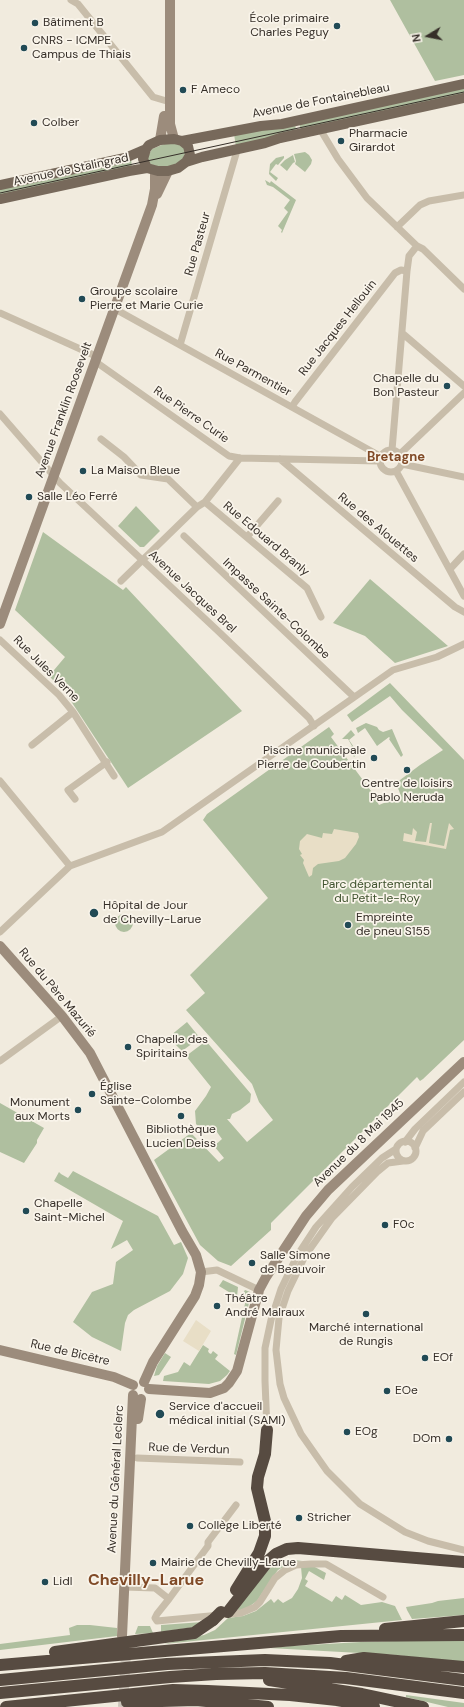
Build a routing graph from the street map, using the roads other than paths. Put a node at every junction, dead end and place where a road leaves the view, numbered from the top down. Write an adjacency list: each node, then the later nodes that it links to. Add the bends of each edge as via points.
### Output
1 (71, 0): 5 (street, via 78,4 153,97)
2 (170, 0): 5 (main road)
3 (464, 84): 8 (main road, Avenue de Fontainebleau, via 282,124)
4 (464, 98): 6 (main road)
5 (167, 102): 7 (main road); 8 (main road, via 170,124)
6 (320, 129): 10 (main road); 18 (street, via 367,198)
7 (160, 140): 8 (main road); 9 (main road)
8 (178, 140): 11 (main road, via 188,146 190,152)
9 (146, 149): 12 (main road, via 144,165); 14 (main road, via 125,158)
10 (236, 149): 11 (main road); 25 (street, Rue Pasteur)
11 (186, 162): 13 (main road)
12 (151, 170): 13 (main road); 16 (main road, Avenue de Stalingrad, via 129,171); 17 (main road, Avenue Franklin Roosevelt, via 155,189)
13 (168, 171): 17 (main road, Avenue Franklin Roosevelt)
14 (0, 185)
15 (464, 195): 18 (street, via 420,205)
16 (0, 199)
17 (152, 205): 22 (main road, Avenue Franklin Roosevelt)
18 (397, 227): 19 (street)
19 (416, 246): 20 (street, via 409,256); 21 (street, via 423,249)
20 (407, 271): 24 (street); 29 (street, Rue Jacques Hellouin, via 395,273)
21 (464, 289)
22 (115, 309): 25 (street, Rue Parmentier); 26 (main road, Avenue Franklin Roosevelt)
23 (0, 313): 26 (street, Rue Pierre Curie)
24 (402, 334): 27 (street); 32 (street)
25 (180, 345): 29 (street, Rue Parmentier)
26 (97, 360): 34 (street, Rue Pierre Curie, via 229,456); 39 (main road, Avenue Franklin Roosevelt)
27 (464, 386)
28 (464, 393): 33 (street)
29 (292, 407): 36 (street, Rue Parmentier)
30 (0, 414): 39 (street, Avenue Jacques Brel)
31 (101, 439): 43 (street, via 124,457 141,475 168,479)
32 (392, 450): 33 (street); 36 (street, via 385,451)
33 (400, 454): 37 (street)
34 (240, 458): 35 (street, Rue Pierre Curie); 42 (street)
35 (279, 458): 36 (street, Rue Pierre Curie); 51 (street, Rue des Alouettes)
36 (380, 458): 38 (street, via 385,471)
37 (402, 464): 38 (street); 40 (street)
38 (396, 471): 48 (street)
39 (53, 476): 47 (street, Avenue Jacques Brel); 53 (main road, Avenue Franklin Roosevelt)
40 (464, 477)
41 (278, 500): 45 (street)
42 (205, 502): 43 (street); 45 (street, Rue Edouard Branly)
43 (197, 507): 47 (street)
44 (184, 536): 56 (street, Impasse Sainte-Colombe)
45 (247, 537): 52 (street, Rue Edouard Branly, via 307,588)
46 (464, 554): 48 (street)
47 (143, 560): 49 (street); 58 (street, Avenue Jacques Brel)
48 (450, 569): 50 (street)
49 (121, 581)
50 (464, 596)
51 (464, 612)
52 (321, 617)
53 (0, 624)
54 (0, 640): 57 (street, Rue Jules Verne, via 59,695)
55 (464, 644): 56 (street, via 436,657 393,670)
56 (354, 697): 58 (street)
57 (73, 712): 59 (street); 60 (street, Rue Jules Verne)
58 (314, 726): 64 (street, via 162,832)
59 (32, 745)
60 (107, 762): 61 (street, Rue Jules Verne); 63 (street, via 68,790)
61 (114, 776)
62 (0, 781): 64 (street)
63 (75, 799)
64 (70, 866): 65 (street)
65 (0, 932)
66 (0, 946): 67 (main road, Rue du Père Mazurié)
67 (62, 1016): 68 (street); 77 (main road, Rue du Père Mazurié, via 100,1070 196,1255)
68 (0, 1061)
69 (464, 1062): 76 (main road, Avenue du 8 Mai 1945, via 328,1190 306,1216)
70 (464, 1082): 72 (street)
71 (464, 1092): 73 (street, via 425,1128)
72 (405, 1142): 73 (street, via 411,1143); 74 (street, via 399,1144)
73 (415, 1148): 75 (street, via 413,1158)
74 (396, 1149): 75 (street, via 398,1158); 82 (street, via 356,1182 316,1227 280,1289 265,1348)
75 (403, 1161): 86 (street, via 384,1166 340,1210 305,1256 295,1274 283,1304 277,1332 276,1350 280,1384 294,1421 312,1451 331,1476 360,1504 413,1536)
76 (283, 1252): 78 (main road, Avenue du 8 Mai 1945); 79 (main road, Avenue du 8 Mai 1945)
77 (201, 1272): 78 (street, via 217,1270); 81 (main road, via 195,1296 153,1362)
78 (259, 1290): 79 (street, via 261,1293); 81 (main road, Avenue du 8 Mai 1945, via 237,1371 229,1384 210,1393)
79 (257, 1310): 81 (main road, Avenue du 8 Mai 1945, via 241,1373 232,1387 211,1397)
80 (0, 1350): 81 (main road, Rue de Bicêtre, via 114,1377)
81 (141, 1391): 83 (main road); 88 (main road, Avenue du Général Leclerc)
82 (267, 1430): 91 (highway, via 265,1454 257,1488 266,1526 264,1541 256,1559)
83 (136, 1458): 84 (street, Rue de Verdun); 88 (main road)
84 (240, 1462)
85 (236, 1506): 90 (street)
86 (464, 1550)
87 (464, 1562): 91 (highway, via 287,1549 268,1561)
88 (127, 1587): 90 (street, via 155,1588); 93 (main road)
89 (383, 1597): 90 (street, via 326,1564 303,1564 291,1567 275,1578 260,1602 232,1615 157,1621 156,1614)
90 (169, 1599)
91 (221, 1616): 96 (highway, via 206,1631 194,1634 52,1653)
92 (464, 1621): 95 (highway, via 354,1632)
93 (125, 1635)
94 (464, 1635): 95 (highway)
95 (341, 1636): 96 (highway)
96 (0, 1663)
97 (330, 1663): 98 (highway, via 364,1658); 100 (highway, via 209,1661); 101 (highway)
98 (464, 1667)
99 (216, 1674): 102 (highway); 103 (highway, via 308,1675); 110 (highway, via 347,1691)
100 (0, 1680)
101 (464, 1680)
102 (0, 1693)
103 (464, 1693)
104 (266, 1695): 105 (highway, via 173,1690); 108 (highway); 109 (highway, via 316,1698)
105 (6, 1707)
106 (74, 1707): 107 (highway, via 139,1701 190,1700)
107 (268, 1707)
108 (335, 1707)
109 (374, 1707)
110 (423, 1707)

